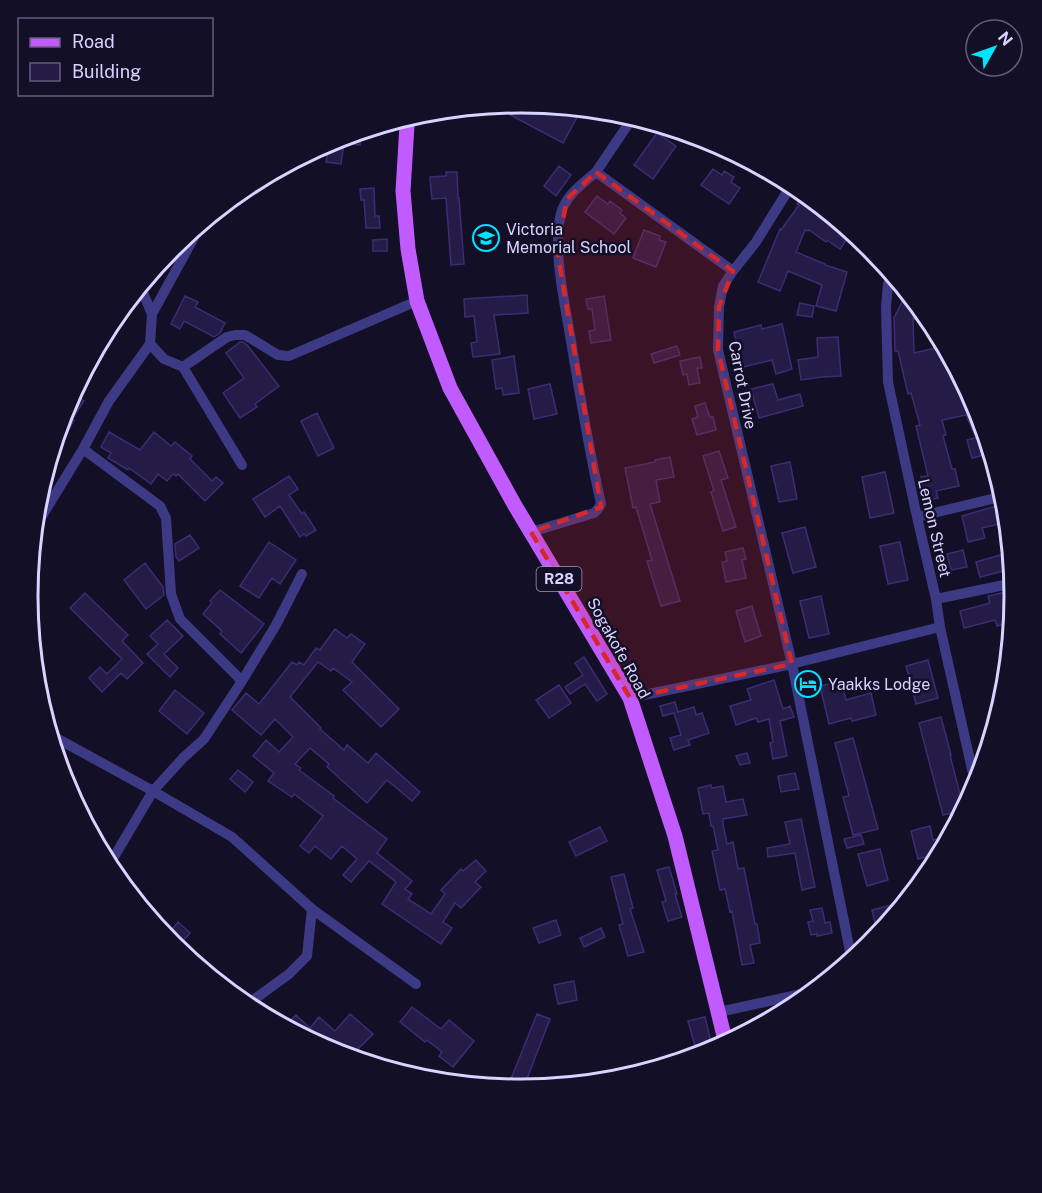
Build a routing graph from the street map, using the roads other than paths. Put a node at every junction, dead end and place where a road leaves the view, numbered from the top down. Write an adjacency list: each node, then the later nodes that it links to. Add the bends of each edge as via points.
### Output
1 (628, 125): 3 (street)
2 (407, 127): 9 (main road, Sogakofe Road / R28, via 403,191)
3 (597, 172): 6 (street); 18 (street, via 567,199 561,214 557,250 601,504 594,513)
4 (787, 192): 6 (street, Carrot Drive)
5 (190, 244): 10 (street)
6 (733, 271): 23 (street, Carrot Drive, via 723,286 718,307 718,350)
7 (889, 282): 17 (street, Lemon Street, via 888,382)
8 (144, 294): 10 (street)
9 (417, 301): 12 (street, via 289,356 278,355 245,335 235,334); 18 (main road, Sogakofe Road / R28, via 450,388)
10 (152, 314): 11 (street)
11 (150, 344): 12 (street, via 164,359); 13 (street, via 109,401)
12 (183, 367): 14 (street)
13 (82, 449): 16 (street); 24 (street, via 160,506 166,518 171,594 180,619)
14 (242, 465)
15 (994, 498): 17 (street)
16 (46, 508)
17 (917, 517): 21 (street, Lemon Street)
18 (531, 532): 25 (main road, Sogakofe Road / R28)
19 (302, 574): 24 (street)
20 (1004, 585): 21 (street)
21 (936, 599): 22 (street, Lemon Street)
22 (940, 627): 23 (street); 27 (street, Lemon Street)
23 (792, 664): 25 (street); 31 (street, Carrot Drive)
24 (242, 681): 28 (street, via 204,739)
25 (630, 698): 35 (main road, Sogakofe Road / R28, via 675,836)
26 (59, 740): 28 (street)
27 (972, 770)
28 (153, 791): 29 (street); 30 (street, via 232,837)
29 (114, 857)
30 (312, 909): 32 (street); 34 (street, via 307,956)
31 (850, 951)
32 (416, 984)
33 (795, 995): 35 (street)
34 (253, 1000)
35 (719, 1012): 36 (main road, Sogakofe Road / R28)
36 (724, 1035)

